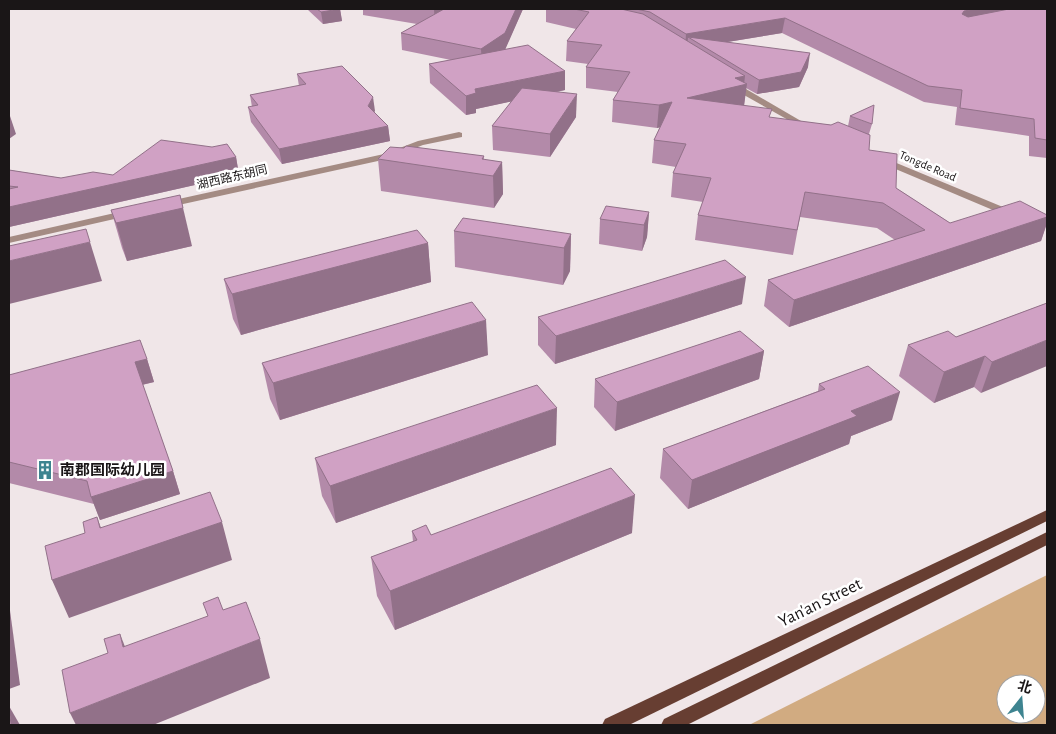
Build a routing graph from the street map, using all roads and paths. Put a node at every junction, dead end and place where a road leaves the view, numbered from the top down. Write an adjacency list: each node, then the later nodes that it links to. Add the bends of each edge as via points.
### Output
1 (725, 80): 2 (street)
2 (815, 131)
3 (459, 135): 6 (street, 湖西路东胡同, via 421,143 387,156)
4 (872, 155): 5 (street, Tongde Road)
5 (1016, 216)
6 (9, 240)
7 (1047, 516): 9 (main road, Yan'an Street)
8 (1047, 538): 10 (main road)
9 (611, 725)
10 (670, 725)

